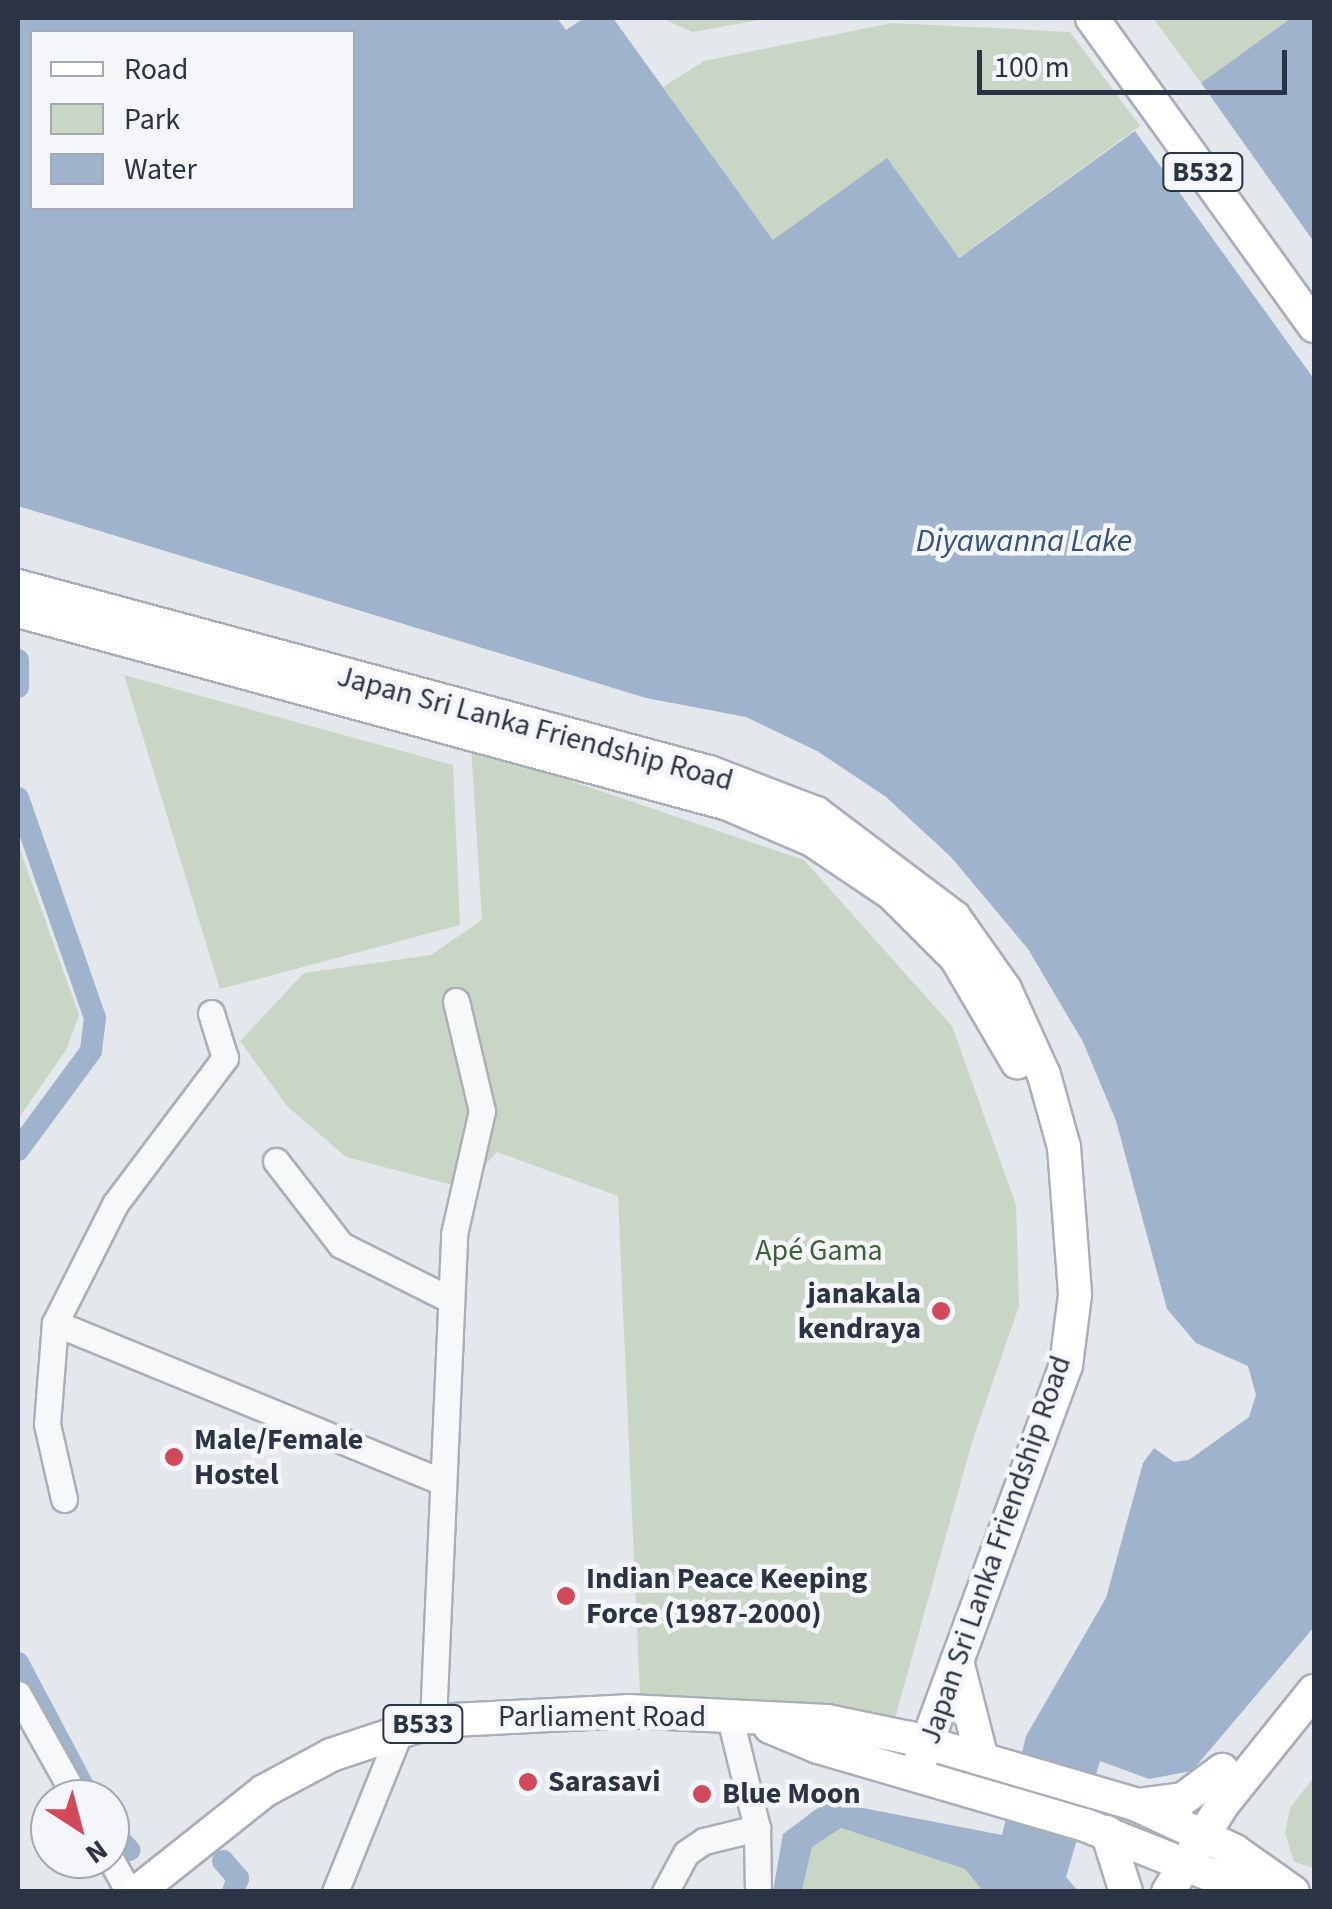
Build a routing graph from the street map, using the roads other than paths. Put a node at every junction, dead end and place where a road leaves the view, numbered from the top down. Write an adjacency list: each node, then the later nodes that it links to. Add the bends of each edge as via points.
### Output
1 (1092, 18): 4 (main road, B532)
2 (1118, 18): 3 (main road, B532)
3 (1314, 290)
4 (1314, 326)
5 (18, 586): 14 (main road, Japan Sri Lanka Friendship Road, via 710,772 816,814 954,917 1005,989 1044,1075 1064,1147 1075,1295 1066,1365)
6 (18, 611): 21 (main road, Japan Sri Lanka Friendship Road, via 728,804 850,862 956,958 1026,1078 1059,1225 1060,1305)
7 (456, 1000): 10 (street, via 482,1111 454,1234)
8 (211, 1013): 11 (street, via 225,1058 115,1204)
9 (276, 1161): 10 (street, via 341,1245)
10 (451, 1300): 12 (street)
11 (55, 1323): 12 (street); 13 (street, via 47,1424)
12 (444, 1482): 18 (street)
13 (64, 1499)
14 (957, 1661): 21 (main road, Japan Sri Lanka Friendship Road); 22 (main road)
15 (1314, 1691): 19 (main road)
16 (18, 1694): 24 (street)
17 (743, 1720): 18 (main road, Parliament Road / B533, via 628,1711); 21 (main road, Parliament Road / B533, via 827,1720); 26 (street)
18 (433, 1721): 20 (main road, Parliament Road / B533)
19 (1280, 1726): 23 (main road); 28 (main road)
20 (400, 1732): 31 (main road, Parliament Road / B533, via 331,1755 264,1791); 32 (street)
21 (913, 1756): 22 (main road, Parliament Road / B533)
22 (983, 1769): 25 (main road, Parliament Road / B533); 27 (main road, Parliament Road / B533)
23 (1222, 1770): 25 (main road, via 1182,1799); 28 (main road)
24 (66, 1779)
25 (1137, 1806): 28 (main road, Parliament Road / B533)
26 (757, 1828): 33 (street, via 686,1852); 34 (street)
27 (1096, 1828): 29 (main road, Parliament Road / B533); 35 (main road)
28 (1191, 1828): 29 (main road); 37 (main road, Parliament Road)
29 (1171, 1869): 30 (main road, Parliament Road); 36 (main road)
30 (1263, 1891)
31 (137, 1892)
32 (334, 1892)
33 (665, 1892)
34 (758, 1892)
35 (1126, 1892)
36 (1146, 1892)
37 (1293, 1892)

